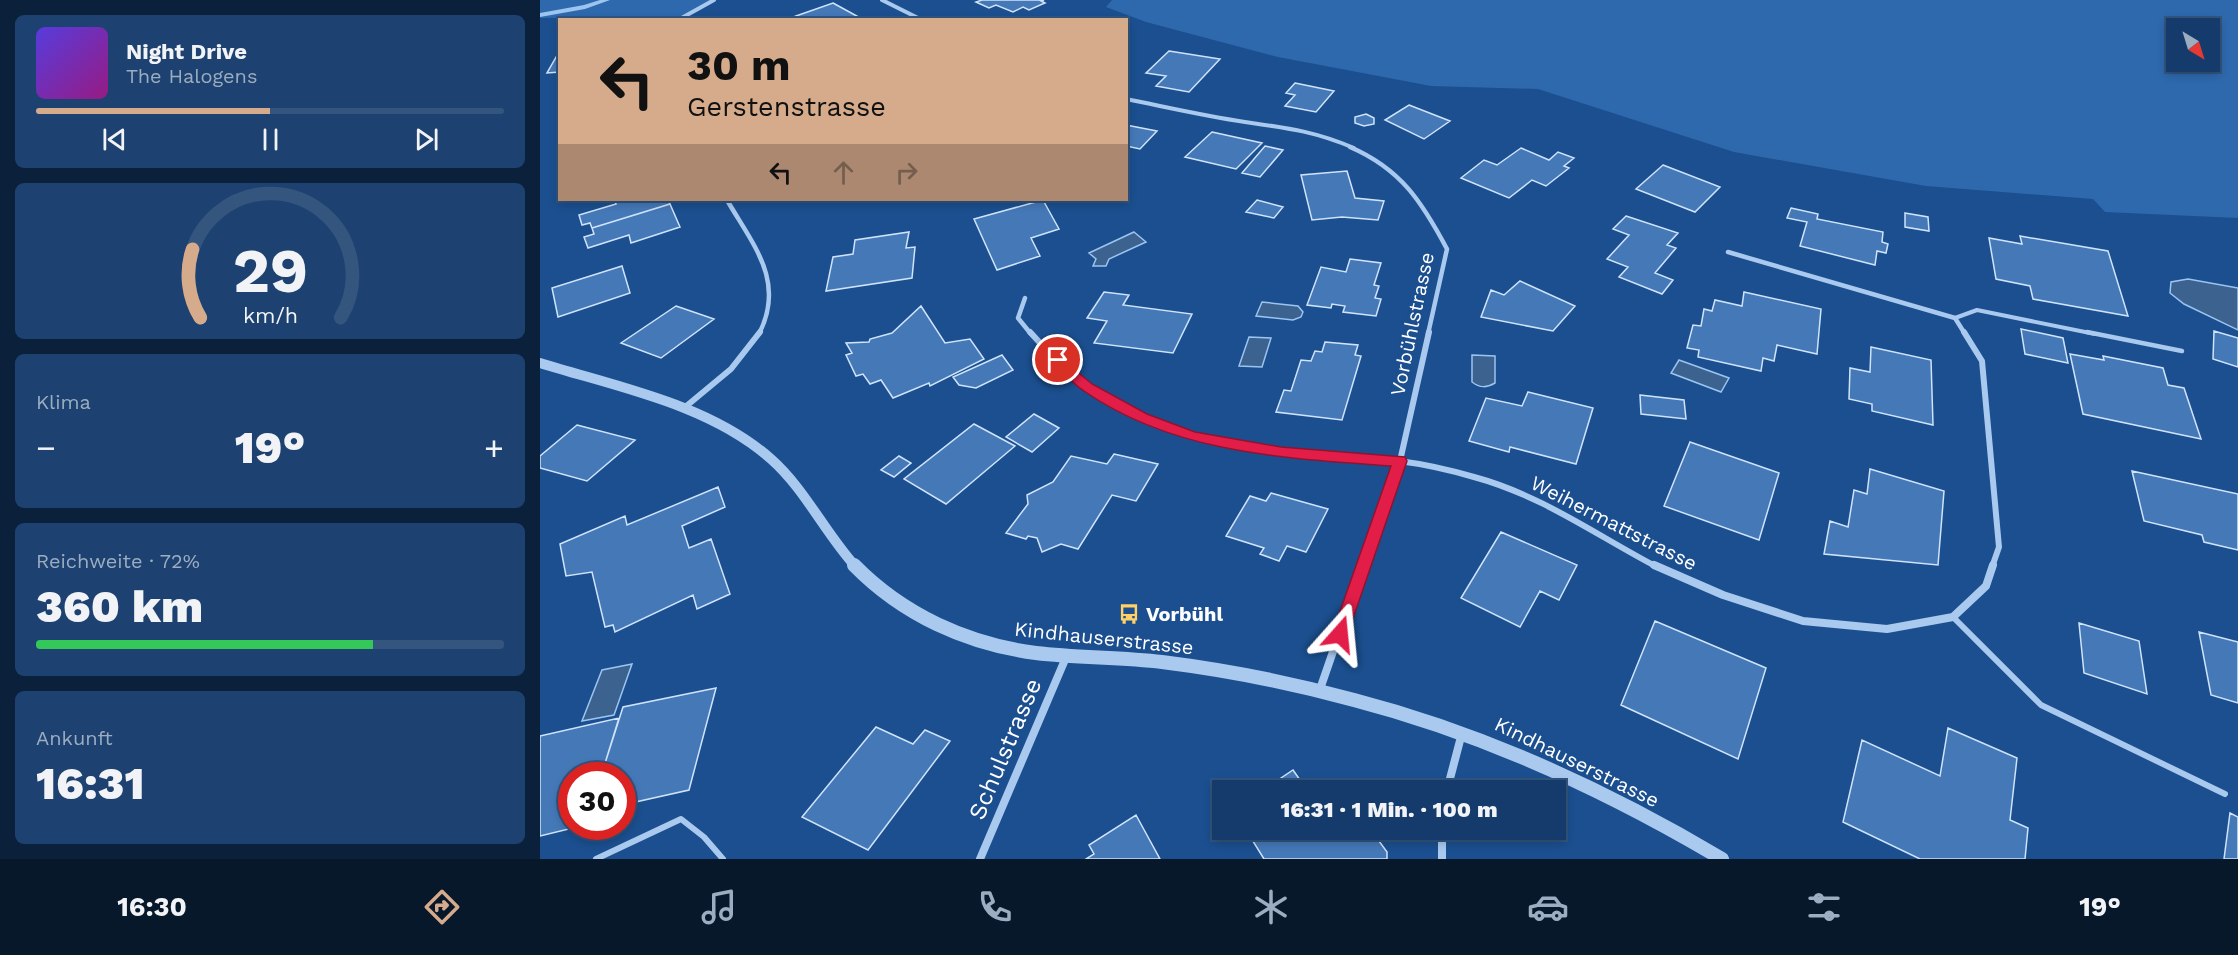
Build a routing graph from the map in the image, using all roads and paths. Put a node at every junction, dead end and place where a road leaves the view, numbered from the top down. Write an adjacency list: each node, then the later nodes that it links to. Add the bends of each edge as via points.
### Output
1 (714, 0): 3 (street)
2 (882, 0): 4 (street)
3 (682, 18)
4 (918, 18)
5 (1128, 99): 13 (street, Vorbühlstrasse, via 1323,135 1366,154 1397,176 1423,204 1447,249)
6 (728, 201): 12 (street, via 770,279 771,311 756,342)
7 (1728, 252): 9 (street)
8 (1025, 298): 13 (street, Weihermattstrasse, via 1018,318 1043,347 1088,387 1142,417 1193,437 1281,453)
9 (1954, 318): 10 (lane, via 1977,310); 14 (street, via 1982,361 1999,547 1986,586)
10 (2182, 351)
11 (540, 363): 12 (street, Kindhauserstrasse)
12 (681, 410): 15 (street, Kindhauserstrasse, via 738,435 771,459 844,556 905,611 1002,647)
13 (1400, 461): 14 (street, Weihermattstrasse, via 1475,477 1538,499 1655,566 1723,595 1803,621 1887,629); 16 (street, Vorbühlstrasse)
14 (1953, 617): 19 (lane, via 2041,705)
15 (1067, 655): 16 (street, Kindhauserstrasse, via 1150,660); 23 (street, Schulstrasse)
16 (1319, 692): 17 (street, Kindhauserstrasse)
17 (1463, 731): 18 (street); 25 (street, Kindhauserstrasse, via 1608,796)
18 (1450, 780)
19 (2225, 794)
20 (1442, 840): 24 (street)
21 (596, 859): 22 (lane, via 681,819)
22 (723, 859)
23 (980, 859)
24 (1442, 859)
25 (1722, 859)

